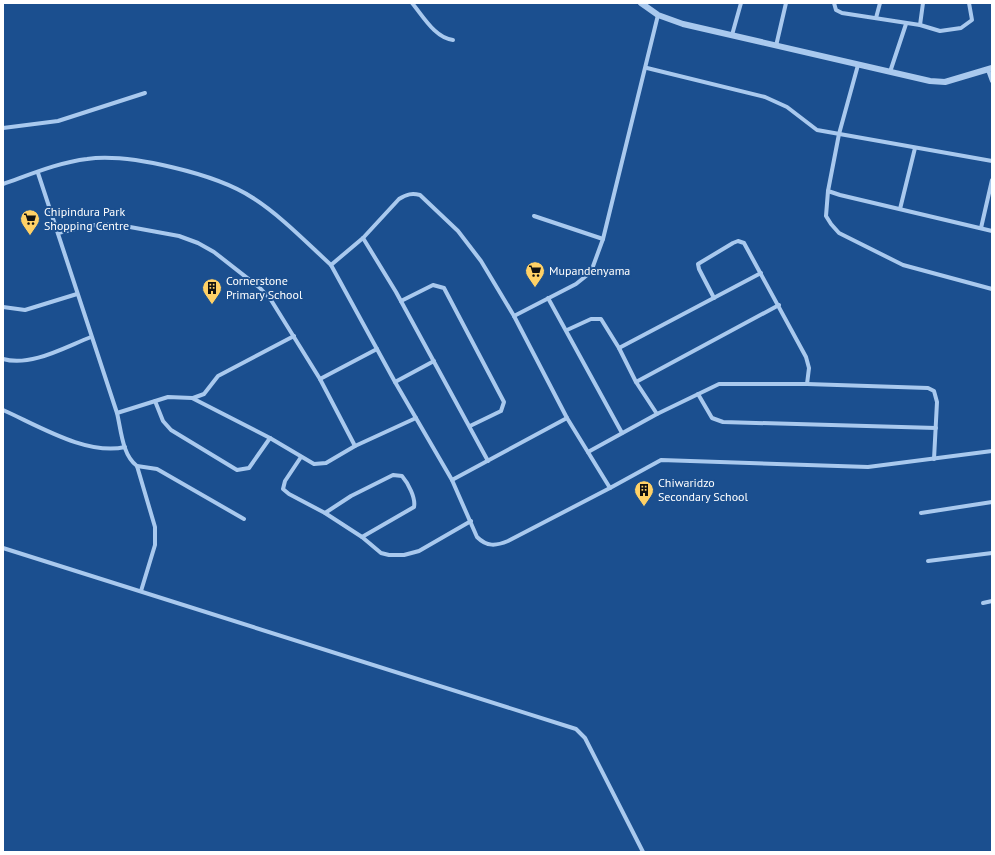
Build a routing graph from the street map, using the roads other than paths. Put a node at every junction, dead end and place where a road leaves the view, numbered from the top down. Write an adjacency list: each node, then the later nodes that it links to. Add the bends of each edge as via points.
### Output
1 (412, 3): 14 (street, via 438,33)
2 (641, 3): 9 (street)
3 (741, 3): 13 (street)
4 (786, 3): 15 (street)
5 (834, 3): 10 (street, via 836,10 842,13)
6 (880, 3): 10 (street)
7 (923, 3): 12 (street)
8 (969, 3): 12 (street, via 972,20 961,28 940,31)
9 (658, 15): 13 (street, via 683,24); 17 (street)
10 (876, 18): 11 (street)
11 (906, 24): 12 (street); 19 (street)
12 (920, 25)
13 (732, 35): 15 (street)
14 (453, 40)
15 (776, 46): 16 (street)
16 (858, 65): 19 (street); 23 (street)
17 (646, 68): 23 (street, via 765,97 787,107 818,130); 36 (street)
18 (990, 69): 19 (street, via 945,82); 20 (street)
19 (890, 72)
20 (992, 81)
21 (145, 93): 22 (street, via 58,121)
22 (3, 128)
23 (840, 134): 24 (street); 29 (street)
24 (915, 148): 25 (street); 30 (street)
25 (992, 161)
26 (38, 173): 28 (street); 34 (street); 37 (street, via 88,159 122,160 178,168 236,188 254,198)
27 (992, 180): 32 (street)
28 (3, 184)
29 (828, 190): 30 (street); 39 (street, via 826,216 839,233 903,265)
30 (900, 209): 32 (street)
31 (534, 216): 36 (street)
32 (981, 228): 33 (street)
33 (992, 231)
34 (58, 233): 40 (street); 48 (street, via 104,224 179,236 198,243 214,252 260,288 272,300)
35 (363, 238): 37 (street); 43 (street); 46 (street, via 399,199 413,193 420,195 469,244)
36 (603, 239): 41 (street, via 592,269 586,276)
37 (331, 265): 51 (street)
38 (761, 273): 42 (street); 42 (street, via 744,243 733,243 698,264); 44 (street)
39 (992, 289)
40 (77, 294): 45 (street, via 25,310); 49 (street)
41 (548, 298): 46 (street); 47 (street)
42 (714, 298): 50 (street)
43 (401, 302): 53 (street); 66 (street, via 433,285 444,288 504,402 501,410)
44 (779, 305): 56 (street); 57 (street, via 806,358 809,368)
45 (3, 307)
46 (514, 316): 65 (street)
47 (567, 330): 50 (street, via 598,318 605,323); 68 (street)
48 (294, 336): 54 (street); 59 (street, via 218,376 204,394)
49 (91, 337): 52 (street, via 34,359 17,362); 62 (street)
50 (619, 348): 56 (street)
51 (378, 349): 54 (street); 55 (street)
52 (3, 359)
53 (434, 362): 55 (street); 66 (street)
54 (320, 379): 70 (street)
55 (395, 382): 64 (street)
56 (636, 382): 63 (street)
57 (807, 384): 58 (street, via 719,384); 67 (street, via 928,388 934,391 937,397)
58 (698, 394): 63 (street); 67 (street, via 712,418 723,422)
59 (192, 398): 60 (street, via 174,396); 69 (street)
60 (155, 401): 62 (street); 69 (street, via 166,426 237,470 249,468)
61 (3, 410): 71 (street, via 49,432 94,448)
62 (117, 413): 71 (street)
63 (657, 414): 68 (street)
64 (416, 418): 70 (street); 78 (street)
65 (567, 418): 73 (street); 76 (street)
66 (470, 426): 76 (street)
67 (936, 428): 75 (street)
68 (622, 433): 73 (street)
69 (270, 438): 74 (street)
70 (355, 446): 74 (street, via 319,465)
71 (125, 447): 77 (street)
72 (992, 451): 75 (street)
73 (588, 452): 79 (street)
74 (301, 457): 81 (street, via 285,481 283,489)
75 (934, 459): 79 (street, via 848,467 661,460)
76 (488, 461): 78 (street)
77 (137, 466): 83 (street, via 157,470); 89 (street, via 154,527 155,545)
78 (452, 480): 84 (street)
79 (610, 488): 84 (street, via 500,544 488,545 482,542 477,537)
80 (992, 502): 82 (street)
81 (325, 512): 85 (street); 85 (street, via 393,475 402,476 415,502 414,506)
82 (921, 513)
83 (244, 519)
84 (471, 521): 85 (street, via 419,551 404,555 381,553)
85 (362, 537)
86 (3, 548): 89 (street)
87 (992, 553): 88 (street)
88 (928, 561)
89 (141, 591): 92 (street, via 576,729 585,738)
90 (992, 601): 91 (street)
91 (983, 603)
92 (643, 852)

